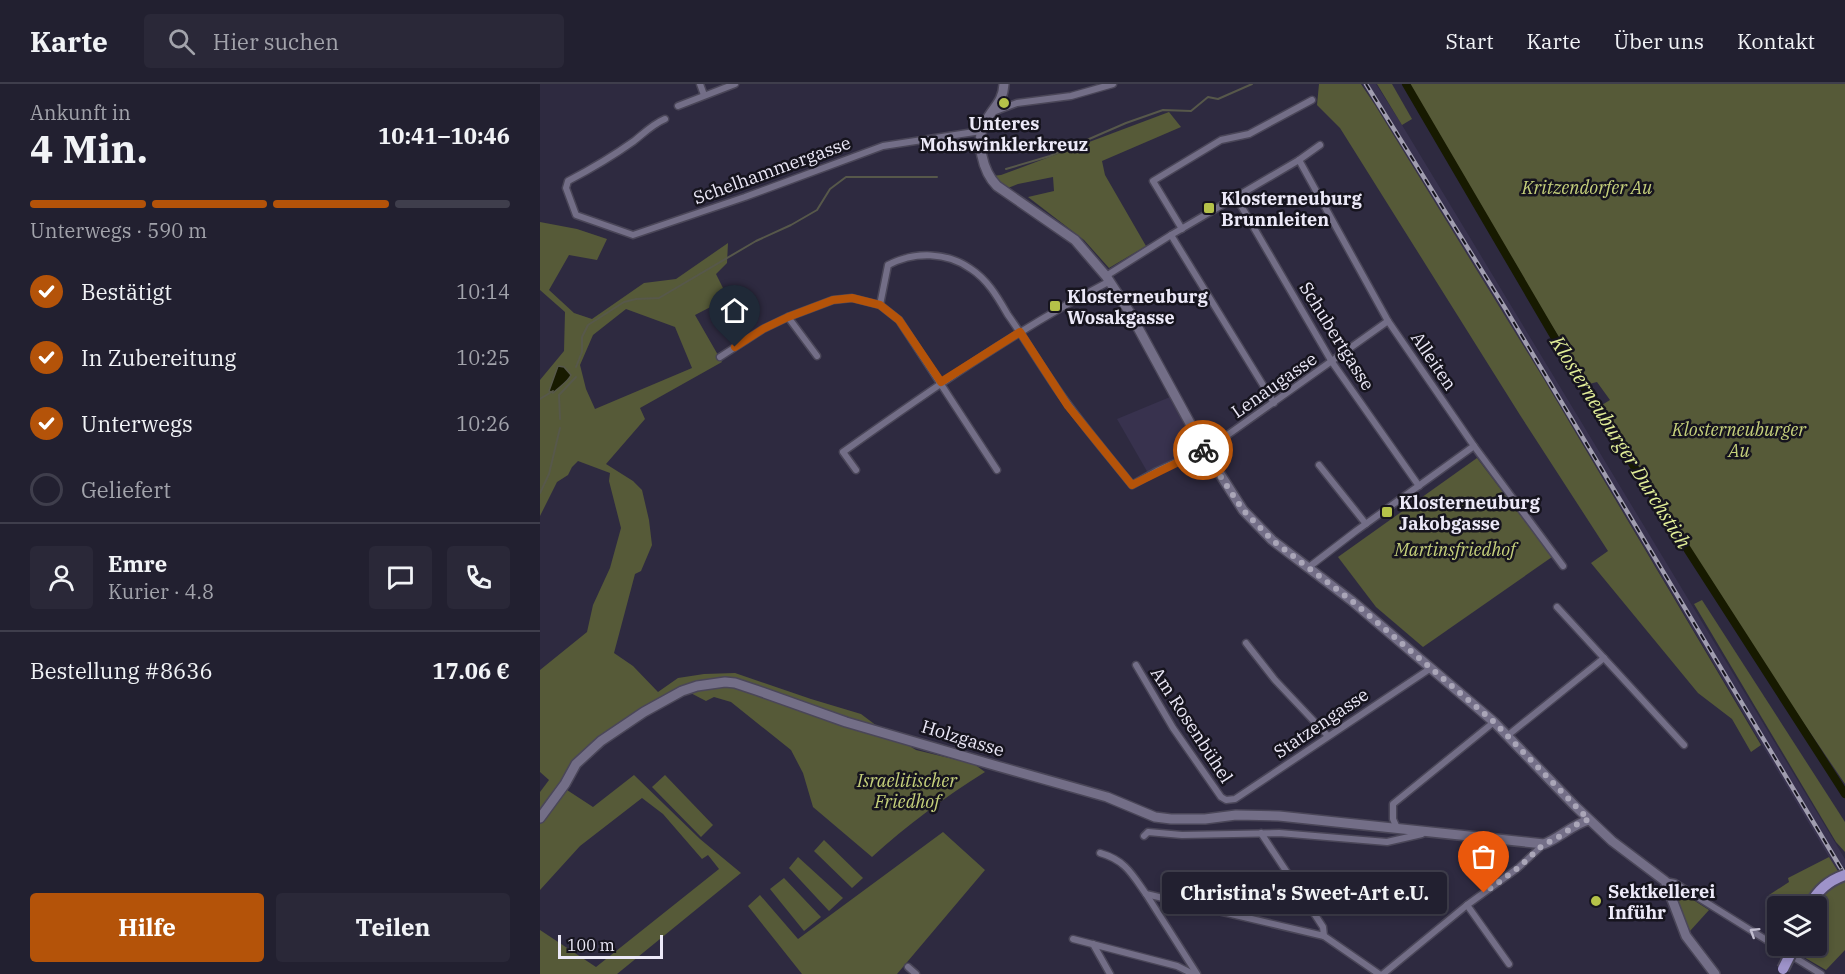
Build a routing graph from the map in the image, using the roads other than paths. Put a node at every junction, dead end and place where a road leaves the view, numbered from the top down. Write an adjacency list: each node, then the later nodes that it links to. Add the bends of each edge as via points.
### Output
1 (700, 84): 5 (street)
2 (735, 84): 5 (street)
3 (1004, 84): 8 (main road, via 1003,96)
4 (1113, 84): 8 (street, via 1071,96 1017,103)
5 (704, 95): 7 (street)
6 (1312, 100): 14 (street, via 1250,134 1221,140 1153,182)
7 (678, 106)
8 (993, 112): 10 (main road)
9 (664, 119): 10 (street, Schelhammergasse, via 568,181 566,188 576,215 633,235 883,146)
10 (981, 131): 16 (main road, via 989,178 1075,240)
11 (1320, 144): 12 (street)
12 (1299, 160): 13 (street); 19 (street, Alleiten)
13 (1236, 197): 14 (street); 23 (street, Schubertgasse)
14 (1182, 229): 15 (street)
15 (1171, 235): 16 (street); 25 (street)
16 (1108, 279): 20 (street); 27 (main road)
17 (880, 305): 18 (street, via 852,298 833,300); 20 (street, via 888,265 938,255 960,262 980,275); 24 (street, via 899,320)
18 (788, 317): 21 (street); 22 (street)
19 (1388, 321): 23 (street, Lenaugasse); 26 (street, Alleiten)
20 (1020, 332): 24 (street); 27 (street, Lenaugasse, via 1068,406 1132,485)
21 (818, 356)
22 (720, 357)
23 (1332, 362): 25 (street, Lenaugasse); 31 (street, Schubertgasse)
24 (941, 382): 29 (street, via 843,452); 30 (street)
25 (1274, 403): 27 (street, Lenaugasse)
26 (1474, 446): 31 (street); 33 (street, Alleiten)
27 (1204, 449): 34 (main road, via 1243,510 1272,540)
28 (1319, 465): 32 (street)
29 (856, 470)
30 (997, 470)
31 (1419, 486): 32 (street)
32 (1366, 524): 34 (street)
33 (1563, 566)
34 (1309, 567): 39 (main road)
35 (1557, 607): 37 (street)
36 (1246, 643): 41 (street)
37 (1604, 658): 42 (street); 43 (street)
38 (1136, 665): 44 (street, Am Rosenbühel, via 1173,728)
39 (1431, 668): 40 (main road); 41 (street, Statzengasse)
40 (1494, 722): 42 (main road); 47 (street, via 1393,804)
41 (1328, 736): 44 (street, Statzengasse, via 1235,799)
42 (1507, 736): 46 (main road)
43 (1684, 745)
44 (1226, 800)
45 (540, 818): 47 (main road, Holzgasse, via 576,764 601,741 682,691 725,682 846,722 1107,797 1155,817 1205,819 1236,814)
46 (1589, 820): 51 (main road); 54 (main road)
47 (1397, 828): 48 (main road, Holzgasse)
48 (1429, 832): 49 (street, Holzgasse, via 1387,842); 51 (main road, Holzgasse)
49 (1261, 833): 50 (street, Holzgasse, via 1148,832); 58 (street, via 1323,927)
50 (1144, 836)
51 (1544, 844): 57 (street)
52 (1100, 852): 55 (street, via 1127,866)
53 (1845, 875): 56 (main road, bridge, via 1834,879)
54 (1665, 881): 65 (main road, via 1686,936); 70 (street, one-way to 54, via 1675,883)
55 (1146, 894): 58 (street); 68 (street)
56 (1816, 896)
57 (1467, 905): 62 (street); 69 (street)
58 (1324, 936): 69 (street)
59 (1073, 939): 60 (street)
60 (1093, 944): 67 (street); 68 (street)
61 (1790, 956): 64 (main road, bridge)
62 (1509, 964)
63 (908, 967): 66 (street)
64 (1783, 969)
65 (1710, 972)
66 (916, 974)
67 (1110, 974)
68 (1195, 974)
69 (1381, 974)
70 (1821, 974)

